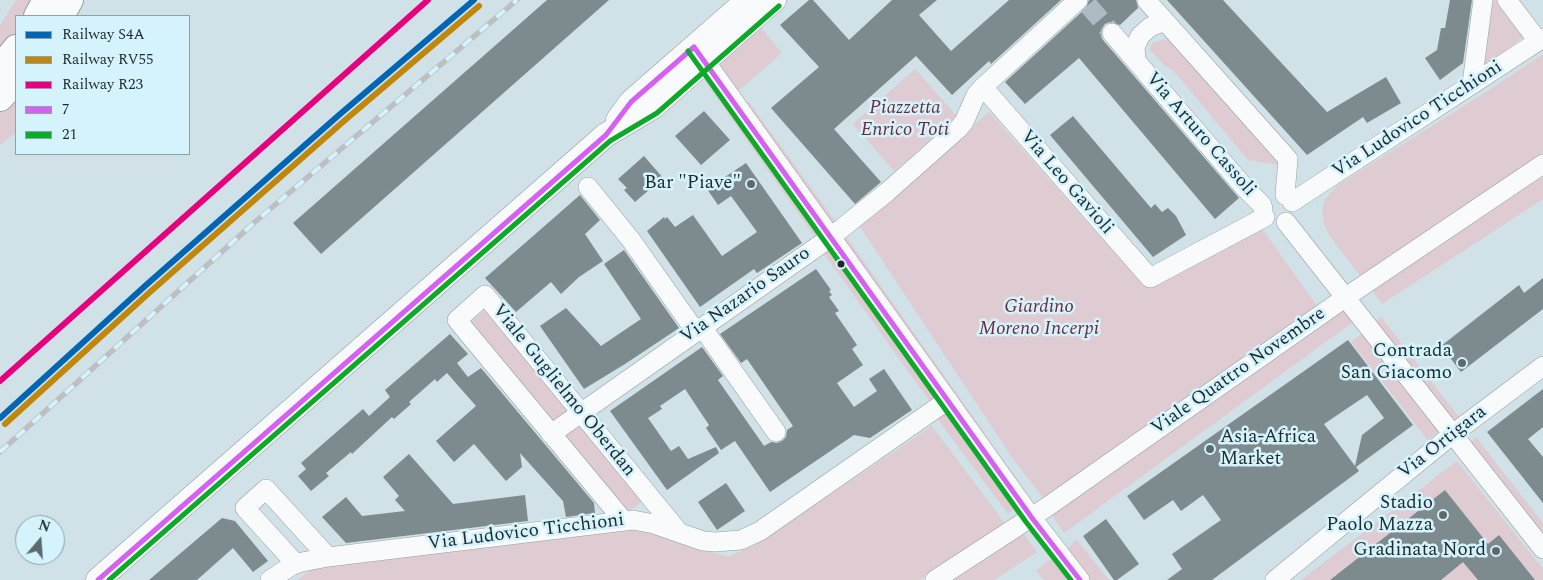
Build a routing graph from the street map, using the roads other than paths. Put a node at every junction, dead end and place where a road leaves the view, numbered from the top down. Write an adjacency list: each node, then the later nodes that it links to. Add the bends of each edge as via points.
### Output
1 (70, 0): 8 (main road)
2 (748, 0): 13 (street)
3 (774, 0): 13 (street)
4 (1484, 0): 17 (street)
5 (1507, 0): 11 (street)
6 (1147, 1): 9 (street)
7 (1083, 2): 18 (street, Via Nazario Sauro)
8 (44, 13)
9 (1165, 21): 14 (street, Via Arturo Cassoli, via 1150,27 1140,36 1135,47); 22 (street, via 1288,159)
10 (1112, 33): 14 (street, Via Arturo Cassoli)
11 (1540, 40): 17 (street, Via Ludovico Ticchioni)
12 (15, 49): 15 (main road)
13 (700, 54): 25 (street); 40 (street, via 653,106 606,135)
14 (1136, 61): 23 (street, Via Arturo Cassoli, via 1262,205)
15 (0, 68)
16 (15, 82): 19 (main road)
17 (1472, 84): 22 (street, Via Ludovico Ticchioni)
18 (983, 87): 23 (street, Via Leo Gavioli, via 1150,278); 25 (street, Via Nazario Sauro, via 958,129)
19 (0, 98)
20 (1543, 164): 26 (street, Viale Quattro Novembre)
21 (588, 187): 27 (street)
22 (1289, 198): 23 (street, Via Arturo Cassoli, via 1277,193 1270,195 1264,202); 24 (street, via 1294,207)
23 (1264, 213): 24 (street, Via Arturo Cassoli, via 1274,223)
24 (1286, 222): 26 (street)
25 (831, 237): 27 (street, Via Nazario Sauro); 29 (street)
26 (1346, 296): 32 (street); 34 (street, Viale Quattro Novembre)
27 (699, 330): 30 (street, Via Nazario Sauro); 31 (street)
28 (1543, 366): 32 (street, Via Ortigara)
29 (948, 400): 34 (street); 36 (street, Via Ludovico Ticchioni, via 752,536 715,542)
30 (581, 413): 33 (street, Via Nazario Sauro); 33 (street, Viale Guglielmo Oberdan, via 485,295 457,320); 36 (street, Viale Guglielmo Oberdan)
31 (776, 432)
32 (1454, 433): 37 (street); 44 (street, Via Ortigara)
33 (551, 434): 35 (street, Viale Guglielmo Oberdan)
34 (1032, 518): 42 (street, Viale Quattro Novembre); 43 (street)
35 (623, 520): 36 (street, Via Ludovico Ticchioni, via 642,521); 38 (street, Via Ludovico Ticchioni)
36 (678, 531)
37 (1543, 548)
38 (328, 557): 39 (street, Via Ludovico Ticchioni); 39 (street, via 266,489 245,508)
39 (296, 564): 41 (street, Via Ludovico Ticchioni)
40 (98, 580)
41 (270, 580)
42 (935, 580)
43 (1080, 580)
44 (1275, 580)

